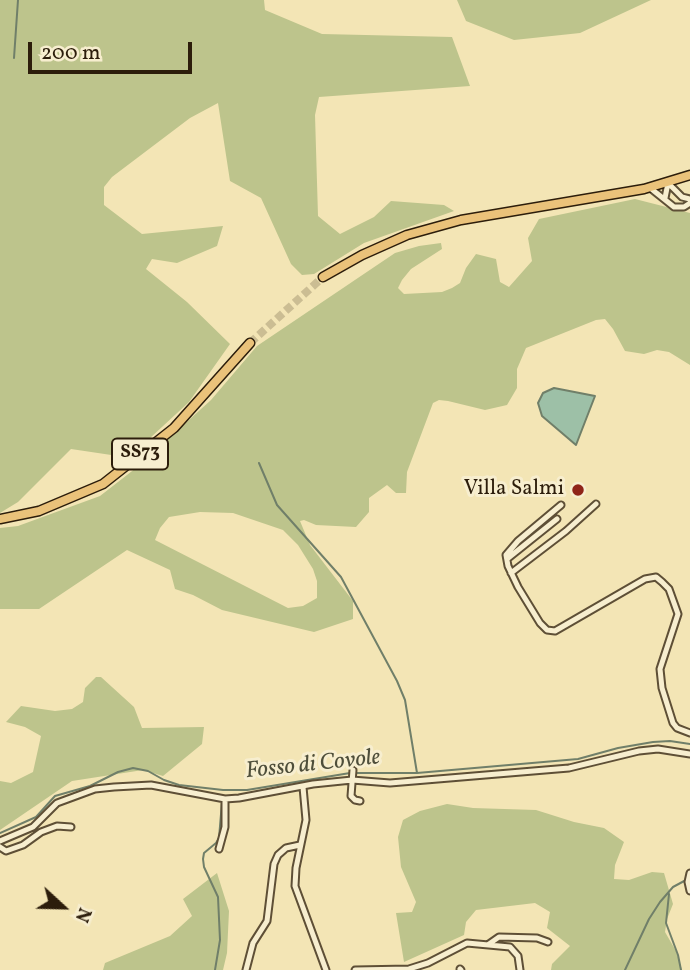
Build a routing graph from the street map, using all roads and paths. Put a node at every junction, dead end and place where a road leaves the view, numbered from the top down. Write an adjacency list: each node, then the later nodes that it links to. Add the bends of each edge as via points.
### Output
1 (687, 176): 2 (main road); 4 (street)
2 (668, 183): 3 (main road); 4 (street); 5 (street)
3 (649, 187): 5 (street); 7 (main road, via 461,220 407,235)
4 (677, 192): 6 (street)
5 (665, 198): 6 (street, via 680,208)
6 (690, 201)
7 (323, 277)
8 (250, 343): 11 (main road, SS73, via 174,428 103,484 39,511)
9 (596, 504): 14 (street)
10 (561, 505): 13 (street, via 517,541)
11 (0, 519)
12 (556, 519): 13 (street)
13 (507, 559): 14 (street)
14 (511, 573): 15 (street, via 540,623 555,631 645,579 662,582 678,614 660,669 662,688 673,723)
15 (690, 733)
16 (690, 754): 17 (street, via 658,749 569,768 390,783)
17 (352, 775): 18 (street); 20 (street, via 351,796)
18 (303, 787): 19 (street); 23 (street, via 306,820)
19 (225, 799): 22 (street, via 139,784 95,789 57,803 33,827); 25 (street)
20 (360, 801)
21 (71, 827): 24 (street, via 57,826 6,851)
22 (0, 841)
23 (300, 845): 30 (street, via 295,886); 31 (street, via 286,848 274,864 267,921 253,943)
24 (0, 847)
25 (219, 849)
26 (690, 873): 27 (street)
27 (690, 891)
28 (548, 942): 29 (street, via 499,937)
29 (489, 944): 32 (street, via 467,943 409,969); 33 (street, via 510,947 518,956)
30 (323, 969)
31 (246, 970)
32 (355, 970)
33 (520, 970)

